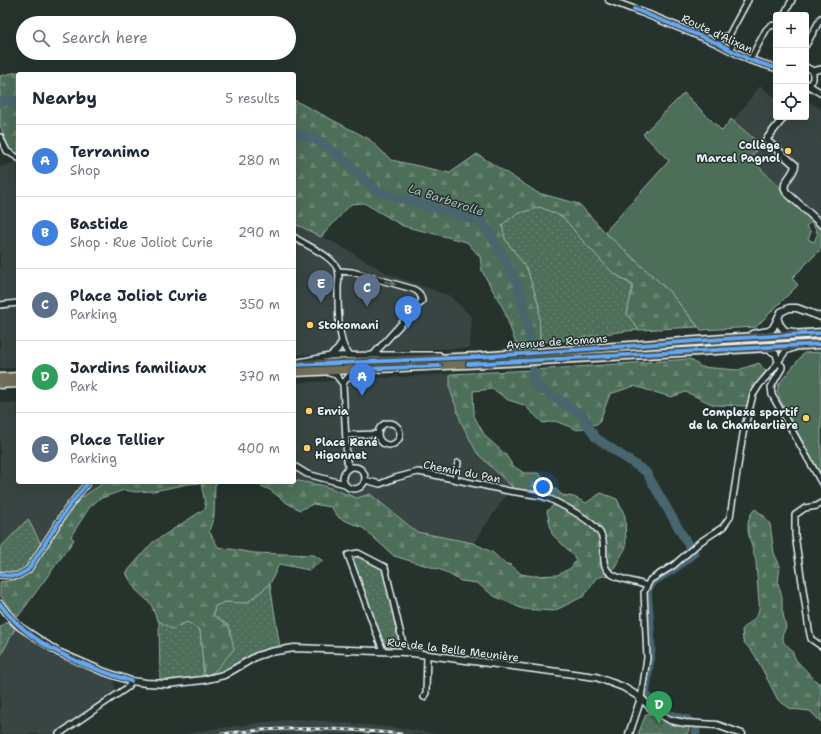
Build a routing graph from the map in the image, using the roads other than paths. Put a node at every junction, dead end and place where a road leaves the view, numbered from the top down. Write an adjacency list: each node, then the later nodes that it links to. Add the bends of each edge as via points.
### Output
1 (609, 0): 9 (street, Route d'Alixan)
2 (748, 0): 7 (street)
3 (792, 0): 4 (street)
4 (786, 12)
5 (821, 18): 8 (street)
6 (773, 26): 11 (street, via 766,30)
7 (728, 37): 9 (street, via 719,38); 10 (street, via 733,43)
8 (809, 40)
9 (717, 43): 10 (street, Route d'Alixan)
10 (731, 50): 11 (street, Route d'Alixan)
11 (750, 60): 12 (street, Route d'Alixan)
12 (773, 67)
13 (809, 68): 15 (street)
14 (821, 69): 15 (street)
15 (813, 71): 16 (street, via 813,79)
16 (809, 84)
17 (809, 86): 18 (street)
18 (821, 93)
19 (782, 120): 22 (street, via 766,140 795,165 784,188)
20 (0, 137): 21 (street, via 7,151)
21 (16, 157)
22 (821, 224)
23 (296, 239): 24 (street)
24 (301, 243): 25 (street); 26 (street, via 312,247 334,263)
25 (296, 245)
26 (338, 271): 33 (street); 37 (street, one-way to 37, via 352,272 413,289 422,296 422,301 414,311)
27 (16, 303): 28 (street)
28 (0, 305)
29 (821, 317): 30 (street, via 792,307 783,310)
30 (778, 320): 31 (street, via 785,331); 32 (street, via 769,331)
31 (821, 333): 32 (main road, Avenue de Romans)
32 (723, 339): 40 (main road, Avenue de Romans)
33 (342, 341): 38 (street); 39 (street, via 346,352)
34 (812, 344): 35 (main road, Avenue de Romans); 36 (main road, Avenue de Romans); 41 (street, via 788,350)
35 (821, 344)
36 (729, 349): 41 (street, via 769,350 776,354); 44 (main road, Avenue de Romans)
37 (373, 355): 39 (street); 40 (street)
38 (330, 356): 39 (street); 42 (street)
39 (353, 356)
40 (478, 357): 43 (main road, Avenue de Romans)
41 (778, 362): 61 (street, via 782,368 771,387 772,394); 66 (street, via 756,389 750,402 728,521 674,565 650,580)
42 (296, 363)
43 (296, 364)
44 (390, 368): 45 (main road, Avenue de Romans); 51 (street, via 355,372)
45 (296, 372)
46 (296, 372): 51 (street, via 333,373)
47 (16, 377): 48 (main road)
48 (0, 378)
49 (16, 383): 50 (main road)
50 (0, 384)
51 (343, 384): 53 (street)
52 (378, 434): 52 (street, via 380,441 390,446 401,436 399,429 390,423 380,427); 53 (street)
53 (346, 435): 56 (street)
54 (458, 463): 58 (street)
55 (296, 468): 59 (street)
56 (349, 468): 57 (street); 60 (street, via 356,467 362,470)
57 (344, 474): 59 (street); 63 (street)
58 (455, 479): 60 (street, Chemin du Pan, via 418,472 380,484); 66 (street, Chemin du Pan, via 550,499 599,529 604,544 607,571 619,578)
59 (331, 480): 63 (street)
60 (365, 480): 63 (street, via 361,486 354,489)
61 (821, 482)
62 (86, 484): 65 (street, via 73,500 28,570 17,576)
63 (345, 484)
64 (821, 503): 68 (street, via 805,508 795,515 795,535 810,634 811,639)
65 (0, 575)
66 (647, 586): 74 (street, via 644,592 648,658)
67 (0, 604): 72 (street, Rue de la Belle Meunière, via 20,627 58,652)
68 (821, 646)
69 (383, 652): 70 (street, Rue de la Belle Meunière); 70 (street, via 348,555 358,553 385,567); 72 (street, Rue de la Belle Meunière, via 282,649 257,656 224,674 203,680 168,684)
70 (406, 652): 71 (street, Rue de la Belle Meunière)
71 (427, 655): 73 (street); 74 (street, Rue de la Belle Meunière, via 596,677 623,687)
72 (131, 680): 75 (street, via 128,687)
73 (424, 697)
74 (641, 698): 76 (street); 77 (street, Rue de la Belle Meunière, via 652,709 670,720 717,725)
75 (59, 734)
76 (629, 734)
77 (742, 734)

